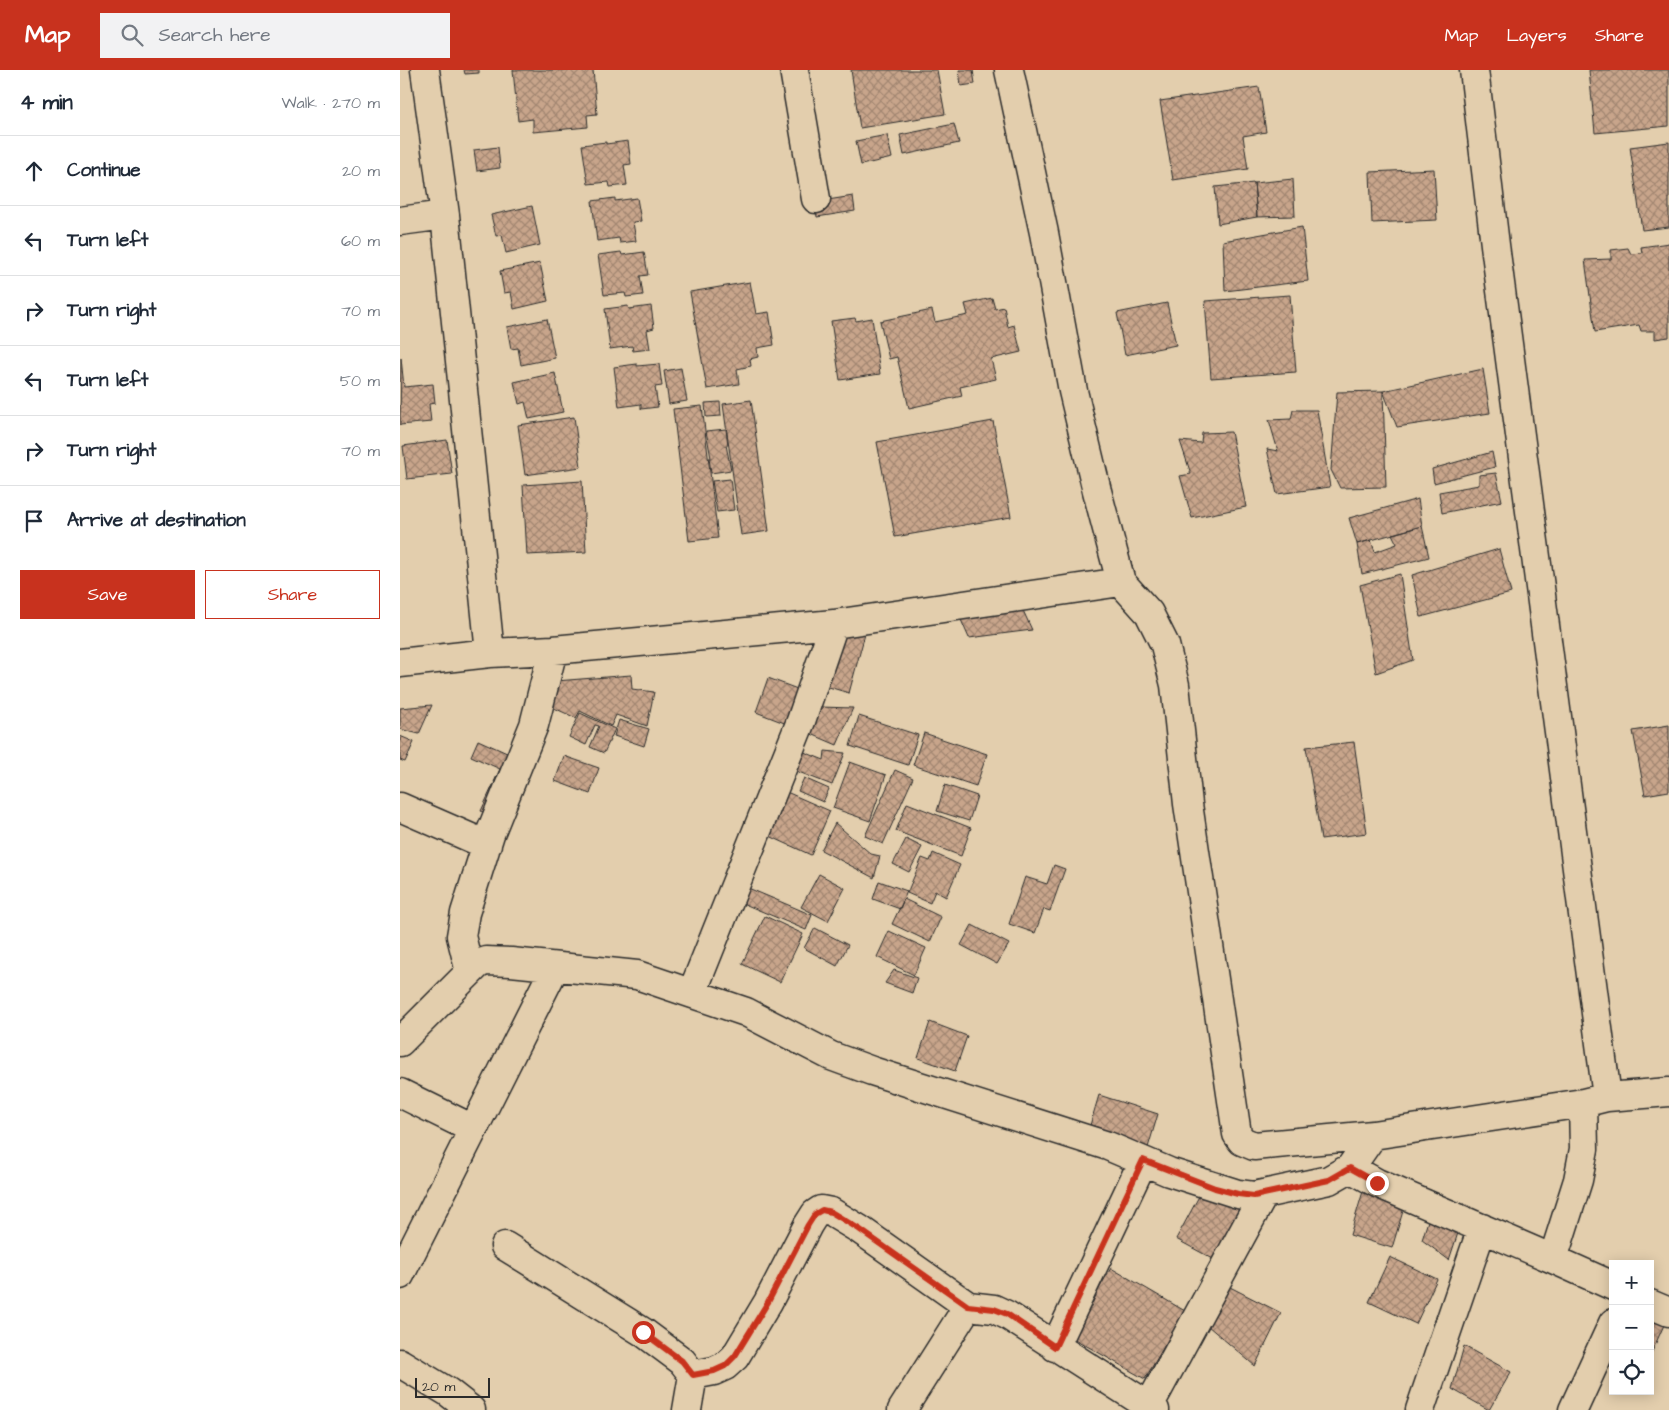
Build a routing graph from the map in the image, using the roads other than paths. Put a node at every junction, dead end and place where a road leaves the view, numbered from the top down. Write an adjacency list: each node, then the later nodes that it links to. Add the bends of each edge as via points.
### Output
1 (425, 70): 6 (street)
2 (794, 70): 5 (street)
3 (1009, 70): 8 (street, via 1073,391)
4 (1474, 70): 21 (street)
5 (816, 199)
6 (445, 215): 7 (street); 11 (street)
7 (400, 221)
8 (1121, 582): 9 (street); 23 (street, via 1149,613 1165,645 1174,685 1188,804 1237,1134 1242,1141 1254,1146)
9 (834, 624): 10 (street); 17 (street, via 801,721)
10 (553, 650): 11 (street); 14 (street, via 534,725)
11 (490, 653): 12 (street)
12 (400, 663)
13 (400, 807): 14 (street)
14 (487, 844): 16 (street, via 461,936)
15 (555, 967): 16 (street, via 486,961); 17 (street, via 637,975); 22 (street)
16 (470, 972): 18 (street)
17 (692, 993): 24 (street, via 746,1012 831,1056)
18 (400, 1042)
19 (1669, 1092): 21 (street)
20 (400, 1093): 22 (street)
21 (1595, 1100): 23 (street); 29 (street, via 1578,1180)
22 (474, 1129): 30 (street)
23 (1373, 1135): 25 (street)
24 (1143, 1160): 26 (street, via 1169,1172 1238,1194); 36 (street)
25 (1350, 1168): 26 (street, via 1329,1180); 27 (street)
26 (1264, 1194): 39 (street)
27 (1482, 1228): 29 (street); 43 (street)
28 (504, 1246): 38 (street, via 643,1332 682,1361)
29 (1553, 1259): 31 (street)
30 (400, 1275)
31 (1609, 1284)
32 (1652, 1305): 34 (street)
33 (968, 1306): 36 (street, via 1007,1314); 38 (street, via 859,1229 822,1210 808,1225 768,1302 735,1356 714,1371); 42 (street)
34 (1669, 1312)
35 (1609, 1332): 44 (street)
36 (1055, 1347): 39 (street)
37 (400, 1363): 40 (street)
38 (693, 1375): 41 (street)
39 (1152, 1408)
40 (471, 1410)
41 (687, 1410)
42 (902, 1410)
43 (1420, 1410)
44 (1573, 1410)

